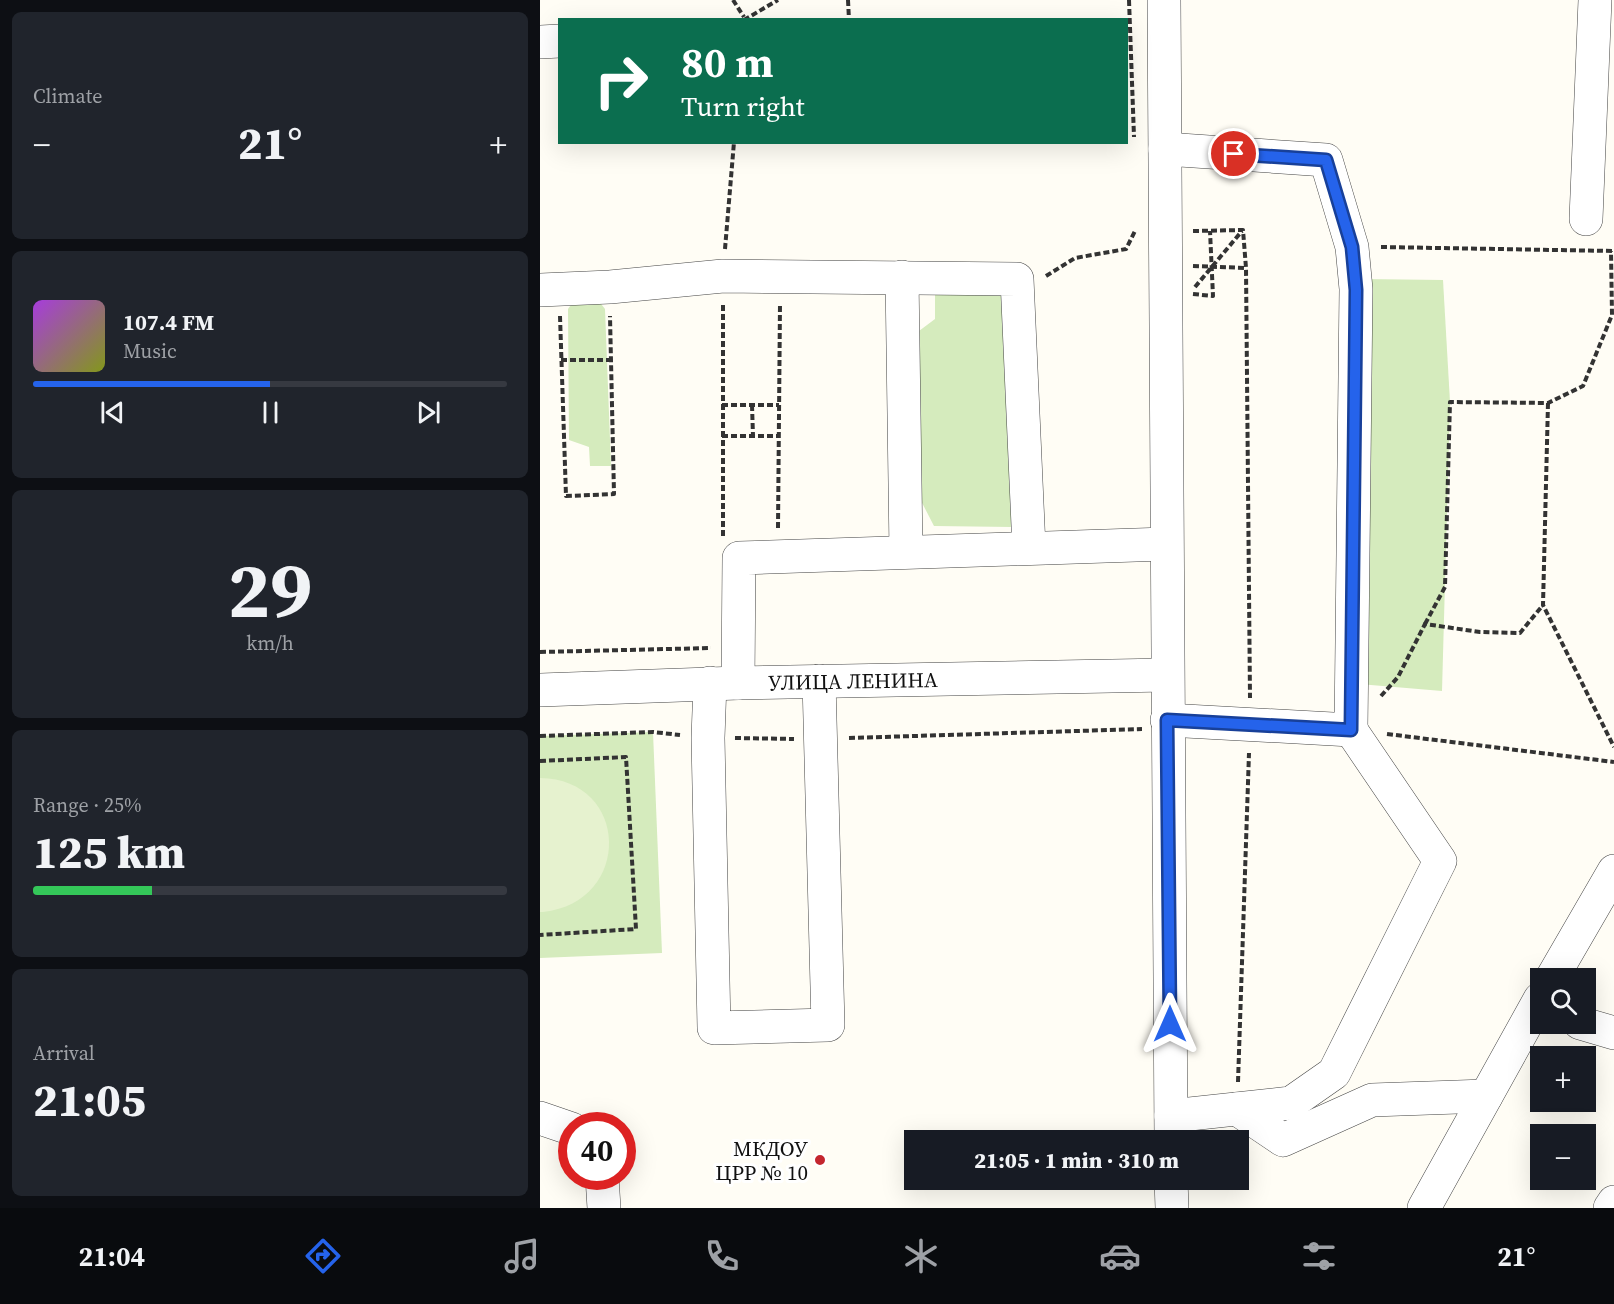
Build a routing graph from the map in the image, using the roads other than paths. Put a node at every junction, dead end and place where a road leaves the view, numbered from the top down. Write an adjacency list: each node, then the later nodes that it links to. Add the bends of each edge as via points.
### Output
1 (1164, 0): 5 (street)
2 (1595, 0): 6 (street)
3 (558, 41): 4 (street)
4 (540, 42)
5 (1149, 149): 9 (street); 17 (street, via 1326,160 1352,247 1356,290)
6 (1586, 219)
7 (902, 278): 8 (street, via 723,276); 10 (street, via 1017,279); 11 (street)
8 (549, 290)
9 (1166, 544): 10 (street); 12 (street)
10 (1029, 548): 11 (street)
11 (906, 551): 14 (street, via 739,558 738,647)
12 (1167, 675): 13 (street, УЛИЦА ЛЕНИНА); 16 (street)
13 (819, 681): 14 (street, УЛИЦА ЛЕНИНА); 14 (street, via 828,1025 714,1028 708,738)
14 (724, 683): 15 (street, УЛИЦА ЛЕНИНА)
15 (540, 690)
16 (1167, 724): 17 (street); 27 (street)
17 (1351, 730): 24 (street, via 1440,861 1334,1073 1291,1103)
18 (1614, 871): 19 (street)
19 (1558, 968)
20 (1530, 1020): 23 (street)
21 (1596, 1028): 22 (street)
22 (1614, 1033)
23 (1486, 1096): 24 (street, via 1372,1100 1283,1140); 33 (street)
24 (1237, 1109): 27 (street)
25 (540, 1118): 26 (street)
26 (558, 1124)
27 (1171, 1128)
28 (603, 1190): 31 (street)
29 (1171, 1190): 32 (street)
30 (1614, 1202): 34 (street)
31 (604, 1208)
32 (1172, 1208)
33 (1424, 1208)
34 (1610, 1208)

